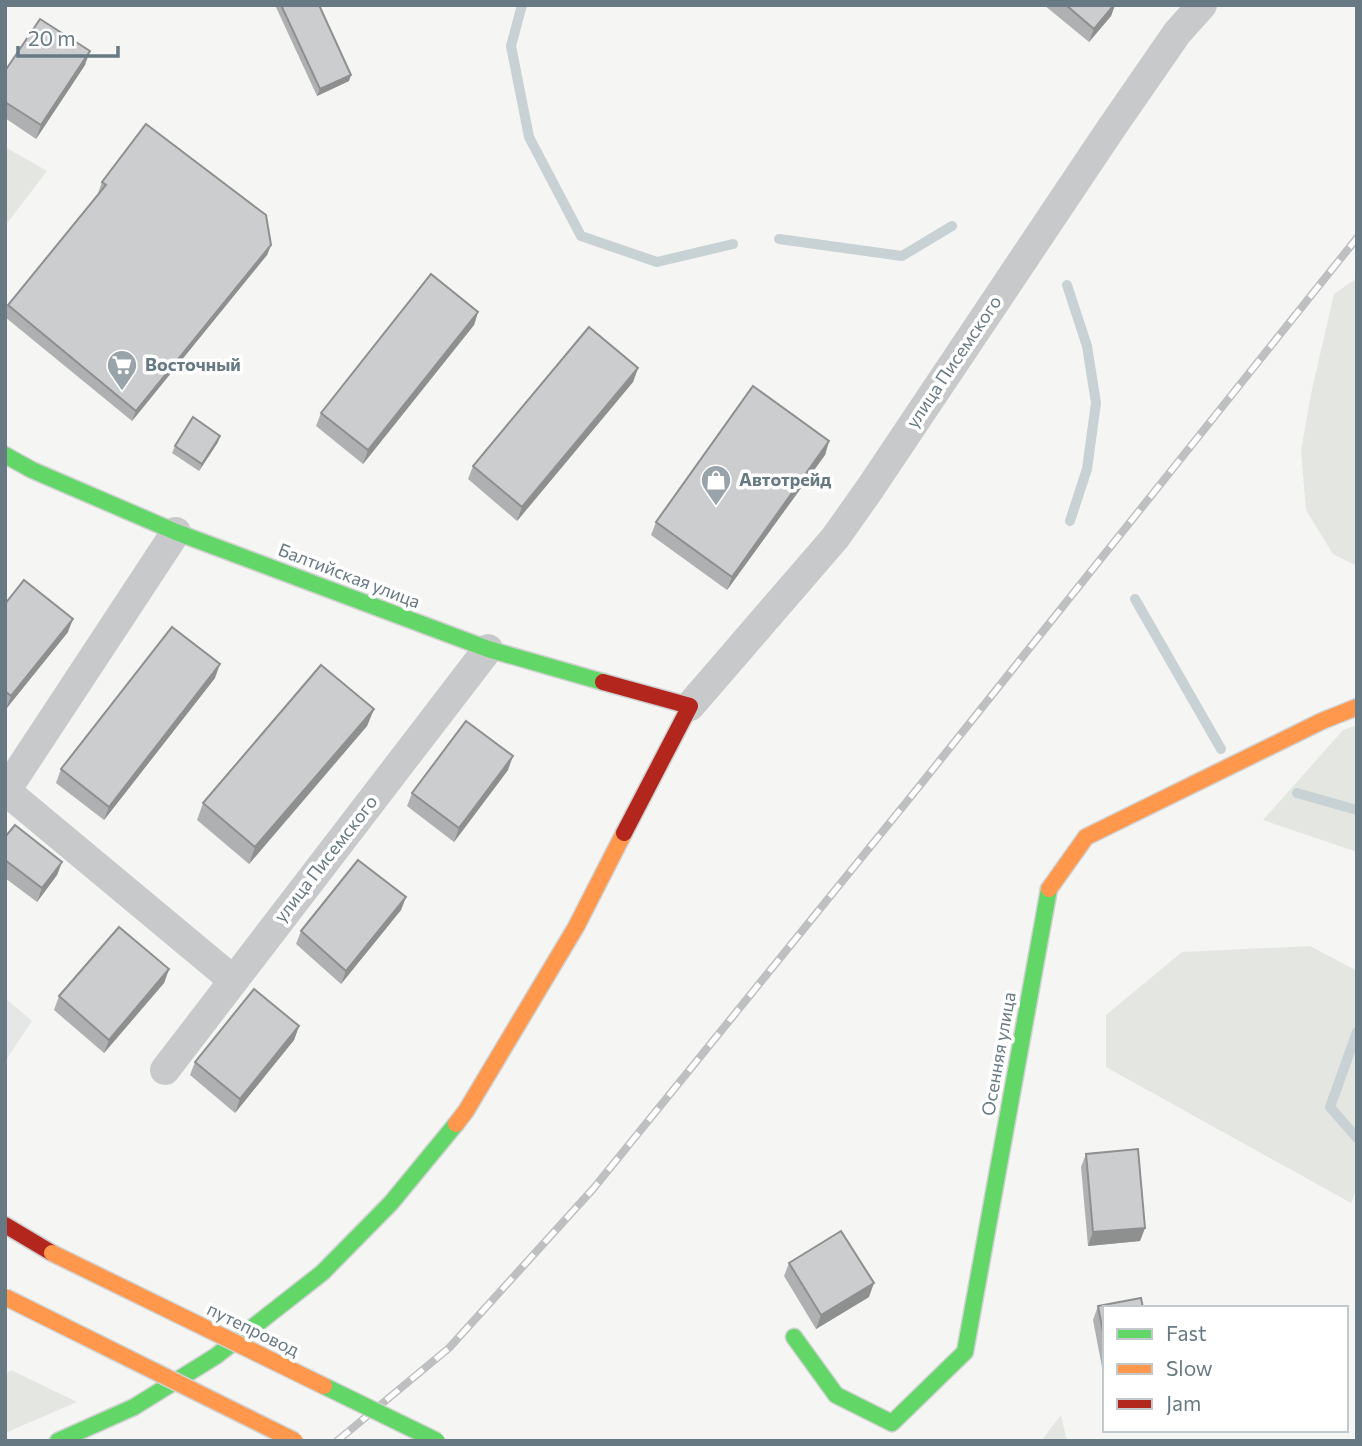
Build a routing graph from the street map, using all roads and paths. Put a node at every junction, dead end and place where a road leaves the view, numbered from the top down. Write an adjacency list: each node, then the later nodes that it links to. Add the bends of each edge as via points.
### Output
1 (1202, 5): 5 (street, улица Писемского, via 1177,33 1110,130 842,528)
2 (5, 455): 3 (street, Балтийская улица)
3 (176, 532): 4 (street, Балтийская улица); 7 (street)
4 (488, 649): 5 (street, Балтийская улица); 8 (street, улица Писемского)
5 (690, 706): 13 (street, via 576,927 466,1111 391,1203 322,1273 216,1356 134,1407)
6 (1357, 707): 12 (street, Осенняя улица, via 1086,837 1049,890 965,1352 892,1423 836,1395)
7 (6, 791): 8 (street)
8 (233, 980): 9 (street, улица Писемского)
9 (165, 1070)
10 (5, 1225): 15 (street, путепровод, bridge, via 52,1253)
11 (5, 1297): 14 (street, bridge)
12 (794, 1337)
13 (58, 1441)
14 (295, 1441)
15 (437, 1441)

